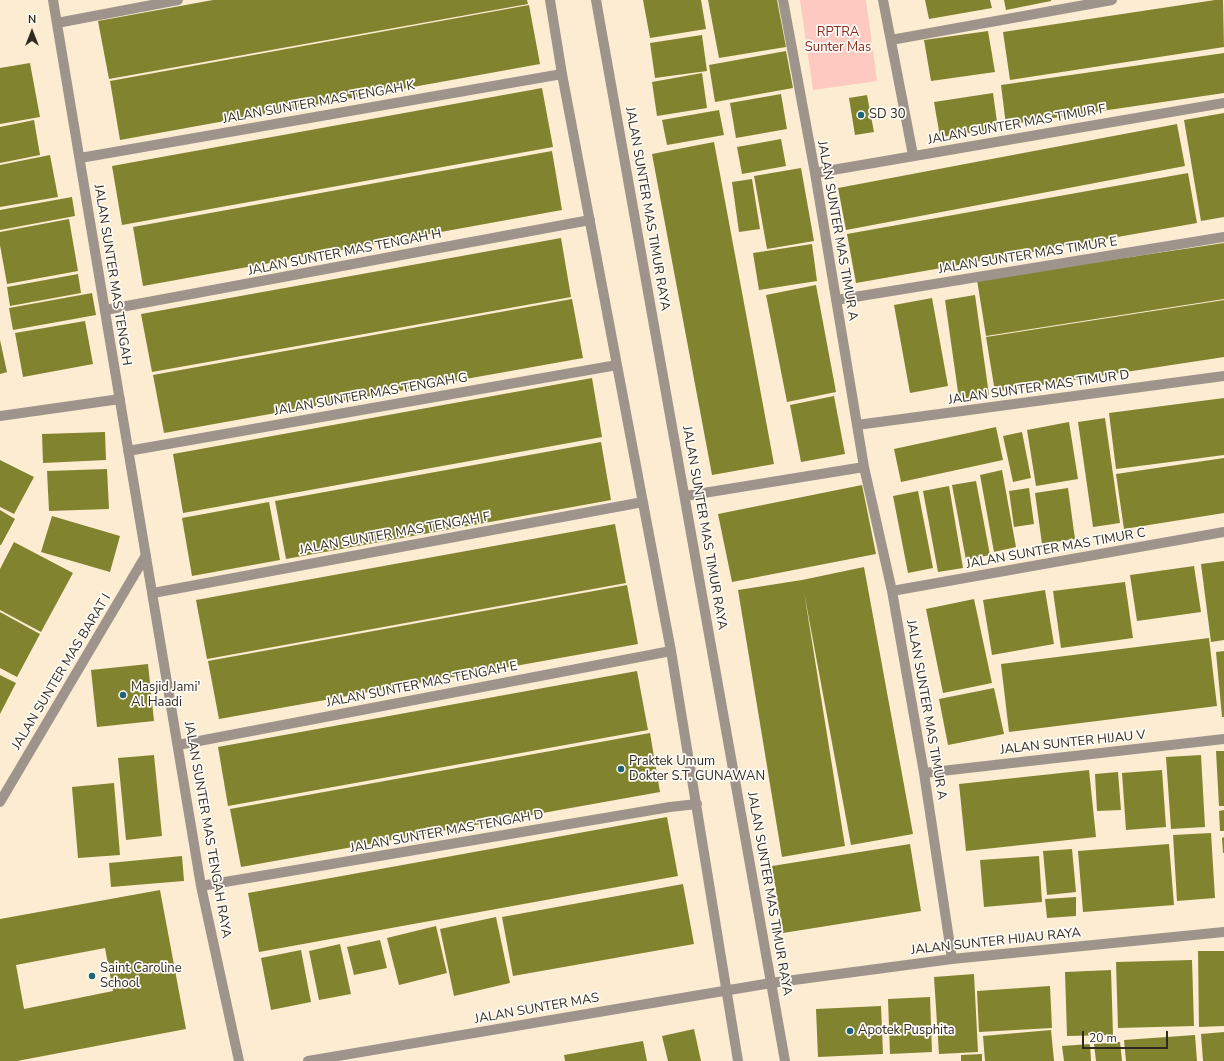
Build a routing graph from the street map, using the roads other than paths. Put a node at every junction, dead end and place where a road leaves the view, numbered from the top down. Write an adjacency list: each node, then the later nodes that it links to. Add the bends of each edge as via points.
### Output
1 (53, 0): 8 (street, JALAN SUNTER MAS TENGAH)
2 (178, 0): 8 (street)
3 (550, 0): 10 (street)
4 (596, 0): 26 (street, JALAN SUNTER MAS TIMUR RAYA)
5 (783, 0): 14 (street, JALAN SUNTER MAS TIMUR A)
6 (883, 0): 9 (street)
7 (1112, 0): 9 (street)
8 (57, 23): 13 (street, JALAN SUNTER MAS TENGAH)
9 (891, 40): 12 (street)
10 (562, 74): 13 (street, JALAN SUNTER MAS TENGAH K); 15 (street)
11 (1224, 103): 12 (street, JALAN SUNTER MAS TIMUR F)
12 (914, 156): 14 (street, JALAN SUNTER MAS TIMUR F)
13 (80, 158): 18 (street, JALAN SUNTER MAS TENGAH)
14 (815, 172): 17 (street, JALAN SUNTER MAS TIMUR A)
15 (590, 220): 18 (street, JALAN SUNTER MAS TENGAH H); 19 (street)
16 (1224, 238): 17 (street, JALAN SUNTER MAS TIMUR E)
17 (836, 300): 23 (street, JALAN SUNTER MAS TIMUR A)
18 (105, 310): 21 (street, JALAN SUNTER MAS TENGAH)
19 (617, 365): 24 (street, JALAN SUNTER MAS TENGAH G); 27 (street)
20 (1224, 376): 23 (street, JALAN SUNTER MAS TIMUR D)
21 (120, 399): 22 (street); 24 (street, JALAN SUNTER MAS TENGAH)
22 (0, 416)
23 (857, 425): 25 (street, JALAN SUNTER MAS TIMUR A)
24 (128, 451): 29 (street, JALAN SUNTER MAS TENGAH)
25 (864, 467): 26 (street); 30 (street, JALAN SUNTER MAS TIMUR A)
26 (685, 496): 41 (street, JALAN SUNTER MAS TIMUR RAYA)
27 (643, 502): 31 (street, JALAN SUNTER MAS TENGAH F); 32 (street)
28 (1224, 532): 30 (street, JALAN SUNTER MAS TIMUR C)
29 (146, 555): 31 (street, JALAN SUNTER MAS TENGAH RAYA); 36 (street, JALAN SUNTER MAS BARAT I)
30 (892, 591): 35 (street, JALAN SUNTER MAS TIMUR A)
31 (153, 593): 34 (street, JALAN SUNTER MAS TENGAH RAYA)
32 (671, 651): 34 (street, JALAN SUNTER MAS TENGAH E); 37 (street)
33 (1224, 740): 35 (street, JALAN SUNTER HIJAU V)
34 (178, 745): 38 (street, JALAN SUNTER MAS TENGAH RAYA)
35 (924, 773): 40 (street, JALAN SUNTER MAS TIMUR A)
36 (0, 802)
37 (696, 804): 38 (street, JALAN SUNTER MAS TENGAH D); 42 (street)
38 (201, 886): 43 (street, JALAN SUNTER MAS TENGAH RAYA)
39 (1224, 932): 40 (street, JALAN SUNTER HIJAU RAYA)
40 (952, 959): 41 (street, JALAN SUNTER HIJAU RAYA)
41 (771, 983): 42 (street, JALAN SUNTER MAS); 46 (street, JALAN SUNTER MAS TIMUR RAYA)
42 (726, 990): 44 (street, JALAN SUNTER MAS); 45 (street)
43 (239, 1061)
44 (308, 1061)
45 (738, 1061)
46 (785, 1061)

